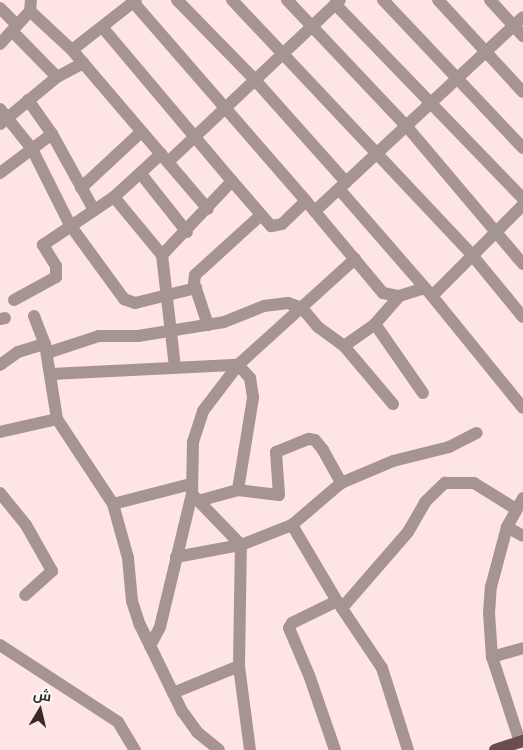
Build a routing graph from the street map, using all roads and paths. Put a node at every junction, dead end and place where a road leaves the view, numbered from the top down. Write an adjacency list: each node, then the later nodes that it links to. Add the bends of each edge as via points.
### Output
1 (177, 0): 22 (street)
2 (232, 0): 18 (street)
3 (287, 0): 11 (street)
4 (383, 0): 21 (street)
5 (438, 0): 17 (street)
6 (490, 0): 12 (street)
7 (135, 1): 14 (street); 26 (street)
8 (338, 2): 11 (street); 25 (street)
9 (31, 5): 13 (street); 16 (street)
10 (0, 8): 13 (street)
11 (311, 25): 18 (street); 28 (street)
12 (520, 26): 17 (street)
13 (15, 28): 15 (street); 20 (street)
14 (103, 28): 16 (street); 31 (street)
15 (0, 44)
16 (72, 50): 19 (street)
17 (486, 52): 21 (street); 23 (street)
18 (282, 56): 22 (street); 34 (street)
19 (83, 63): 20 (street); 29 (street)
20 (57, 77): 24 (street)
21 (458, 78): 25 (street); 32 (street)
22 (255, 80): 26 (street); 39 (street)
23 (523, 92)
24 (28, 100): 27 (street); 30 (street)
25 (432, 105): 28 (street); 42 (street)
26 (226, 107): 31 (street); 43 (street)
27 (2, 117): 33 (street)
28 (408, 128): 34 (street); 51 (street)
29 (141, 132): 35 (street); 40 (street)
30 (52, 134): 33 (street); 40 (street)
31 (195, 135): 35 (street); 38 (street)
32 (523, 148)
33 (32, 149): 36 (street); 49 (street)
34 (377, 154): 39 (street); 53 (street)
35 (164, 158): 37 (street); 45 (street)
36 (0, 173)
37 (141, 174): 41 (street); 50 (street)
38 (232, 181): 45 (street); 48 (street)
39 (342, 186): 47 (street); 57 (street)
40 (81, 188): 46 (street)
41 (114, 197): 46 (street); 52 (street)
42 (523, 199)
43 (306, 202): 47 (street); 48 (street, via 278,226 269,224)
44 (523, 205): 51 (street)
45 (208, 209): 50 (street)
46 (94, 210): 49 (street)
47 (316, 211): 54 (street)
48 (261, 215): 56 (street, via 197,271 194,278)
49 (70, 226): 58 (street, via 124,299 135,303); 60 (street, via 43,244 56,266 54,280)
50 (187, 232): 52 (street)
51 (495, 234): 53 (street); 55 (street)
52 (162, 255): 58 (street)
53 (472, 255): 57 (street); 63 (street)
54 (355, 259): 59 (street, via 376,288); 61 (street)
55 (523, 264)
56 (196, 288): 58 (street); 65 (street)
57 (428, 292): 59 (street); 74 (street)
58 (169, 296): 66 (street)
59 (399, 296): 64 (street)
60 (14, 300)
61 (302, 308): 65 (street, via 288,302 272,304); 67 (street, via 318,327); 70 (street)
62 (34, 316): 68 (street)
63 (523, 317)
64 (376, 324): 67 (street); 73 (street)
65 (208, 325): 66 (street)
66 (173, 331): 68 (street, via 138,336 99,336); 71 (street)
67 (344, 346): 75 (street)
68 (46, 349): 69 (street, via 18,352); 72 (street)
69 (0, 365)
70 (238, 365): 71 (street); 80 (street, via 250,378 253,398); 82 (street, via 198,420 192,455)
71 (175, 367): 72 (street)
72 (51, 374): 76 (street)
73 (422, 393)
74 (520, 400)
75 (393, 404)
76 (56, 419): 77 (street); 83 (street)
77 (0, 432)
78 (477, 433): 79 (street, via 449,447 393,461)
79 (341, 483): 80 (street, via 323,450 309,438 276,452 279,495); 85 (street)
80 (238, 490): 82 (street)
81 (0, 493): 90 (street, via 26,525 52,571)
82 (193, 493): 83 (street); 88 (street); 89 (street)
83 (113, 504): 93 (street, via 128,558 132,601)
84 (520, 504): 86 (street); 91 (street, via 474,483 445,483 426,502 408,532)
85 (292, 524): 88 (street); 91 (street)
86 (508, 527): 87 (street); 95 (street, via 491,587)
87 (523, 536)
88 (241, 545): 89 (street); 96 (street)
89 (176, 557): 93 (street, via 160,627)
90 (25, 595)
91 (339, 604): 102 (street, via 292,623 289,628 310,674); 103 (street, via 382,668)
92 (0, 644): 99 (street, via 118,722)
93 (150, 646): 97 (street)
94 (523, 648): 95 (street)
95 (492, 657): 98 (street)
96 (239, 666): 97 (street); 101 (street)
97 (173, 692): 100 (street, via 196,732)
98 (522, 741): 104 (main road)
99 (134, 750)
100 (219, 750)
101 (250, 750)
102 (335, 750)
103 (408, 750)
104 (495, 750)

